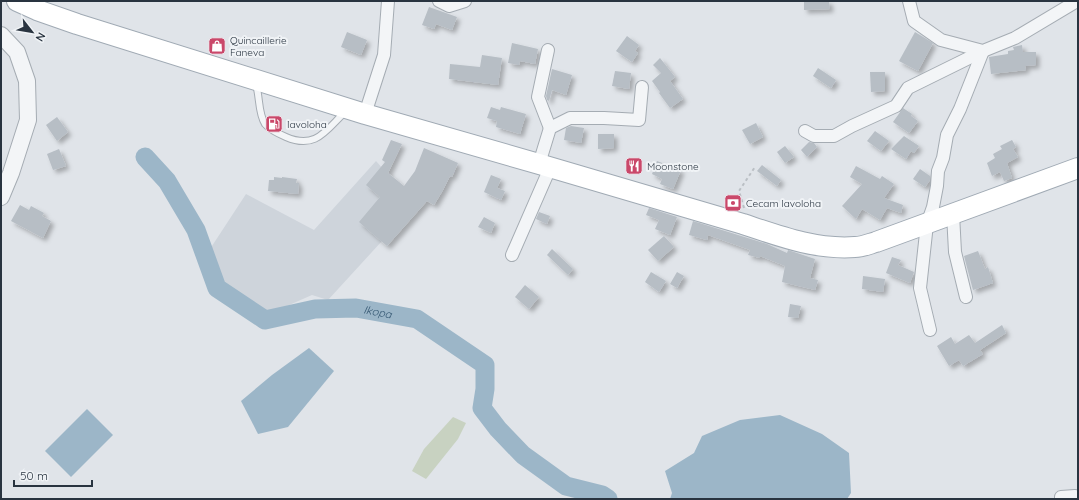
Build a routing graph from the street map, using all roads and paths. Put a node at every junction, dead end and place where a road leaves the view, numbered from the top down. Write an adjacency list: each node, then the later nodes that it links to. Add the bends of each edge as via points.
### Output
1 (17, 1): 10 (main road, via 70,22)
2 (388, 1): 12 (street, via 384,55)
3 (439, 1): 4 (street, via 450,6)
4 (464, 1)
5 (909, 1): 9 (street, via 914,21 941,40)
6 (1077, 1): 9 (street, via 1015,38)
7 (1, 35): 18 (street, via 17,52 27,81 28,120)
8 (548, 50): 13 (street, via 538,97)
9 (983, 52): 14 (street, via 908,88 896,106 834,136 814,136); 21 (street, via 947,135 938,171 938,186)
10 (255, 80): 12 (main road); 12 (lane, via 266,125 278,134 295,141 310,142)
11 (642, 87): 13 (street, via 639,120 570,118)
12 (356, 112): 15 (main road)
13 (550, 128): 15 (street)
14 (805, 131)
15 (545, 166): 20 (main road); 22 (street)
16 (755, 167): 20 (path, via 739,191 744,209)
17 (1078, 168): 19 (main road)
18 (1, 197)
19 (953, 214): 21 (main road); 23 (street, via 955,252)
20 (743, 224): 21 (main road, via 803,242 832,247 856,247)
21 (927, 224): 24 (street, via 920,288)
22 (512, 255)
23 (966, 297)
24 (930, 330)
25 (1061, 497): 26 (street)
26 (1078, 498)

